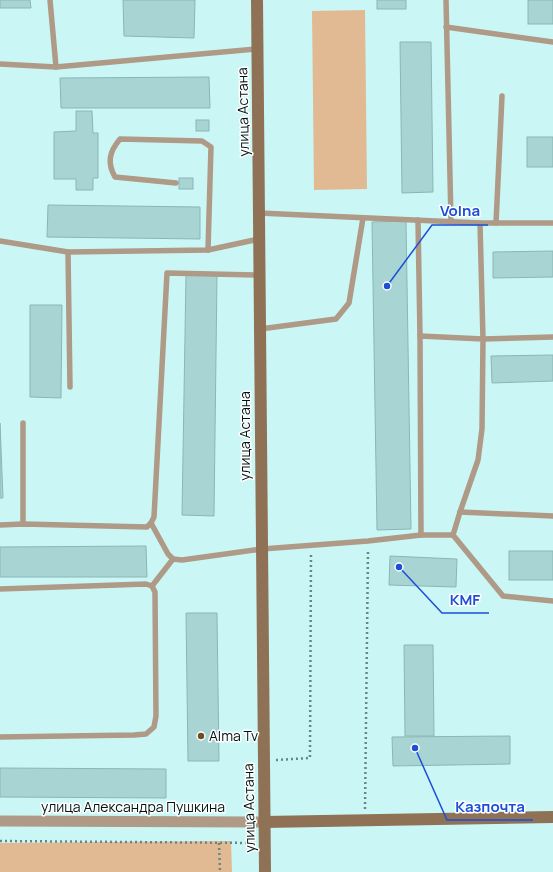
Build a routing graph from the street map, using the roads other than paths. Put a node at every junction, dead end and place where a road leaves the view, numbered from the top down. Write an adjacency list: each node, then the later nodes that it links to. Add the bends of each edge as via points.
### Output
1 (50, 0): 8 (lane)
2 (257, 0): 6 (street, улица Астана)
3 (446, 0): 4 (lane)
4 (446, 27): 5 (lane); 14 (lane)
5 (553, 42)
6 (257, 49): 8 (lane); 11 (street, улица Астана)
7 (0, 65): 8 (lane)
8 (56, 67)
9 (502, 96): 16 (lane)
10 (176, 183): 20 (lane, via 115,177 110,168 112,148 120,139 202,141 211,147)
11 (259, 213): 12 (lane); 18 (street, улица Астана)
12 (363, 218): 13 (lane); 23 (lane, via 349,303 342,313 336,319)
13 (418, 220): 14 (lane); 24 (lane)
14 (451, 221): 15 (lane)
15 (480, 223): 16 (lane); 26 (lane)
16 (496, 223): 17 (lane)
17 (553, 223)
18 (259, 239): 20 (lane); 22 (street, улица Астана)
19 (0, 241): 21 (lane)
20 (208, 250): 21 (lane)
21 (68, 252): 27 (lane)
22 (259, 275): 23 (street, улица Астана); 31 (lane, via 167,272 154,517)
23 (260, 329): 36 (street, улица Астана)
24 (420, 336): 26 (lane); 35 (lane)
25 (553, 337): 26 (lane)
26 (483, 339): 29 (lane, via 482,429 478,460)
27 (70, 387)
28 (23, 423): 32 (lane)
29 (460, 512): 30 (lane); 34 (lane)
30 (553, 516)
31 (151, 523): 32 (lane, via 147,527); 37 (lane)
32 (23, 524): 33 (lane)
33 (0, 525)
34 (453, 534): 35 (lane); 40 (lane, via 503,596)
35 (421, 535): 36 (lane)
36 (262, 549): 37 (lane); 44 (street, улица Астана)
37 (173, 559): 38 (lane)
38 (152, 586): 39 (lane, via 146,584); 41 (lane, via 155,592 154,727 146,734 134,735)
39 (0, 589)
40 (553, 601)
41 (0, 737)
42 (553, 817): 44 (street, улица Александра Пушкина)
43 (0, 821): 44 (street, улица Александра Пушкина)
44 (264, 822): 45 (street, улица Астана)
45 (265, 872)

